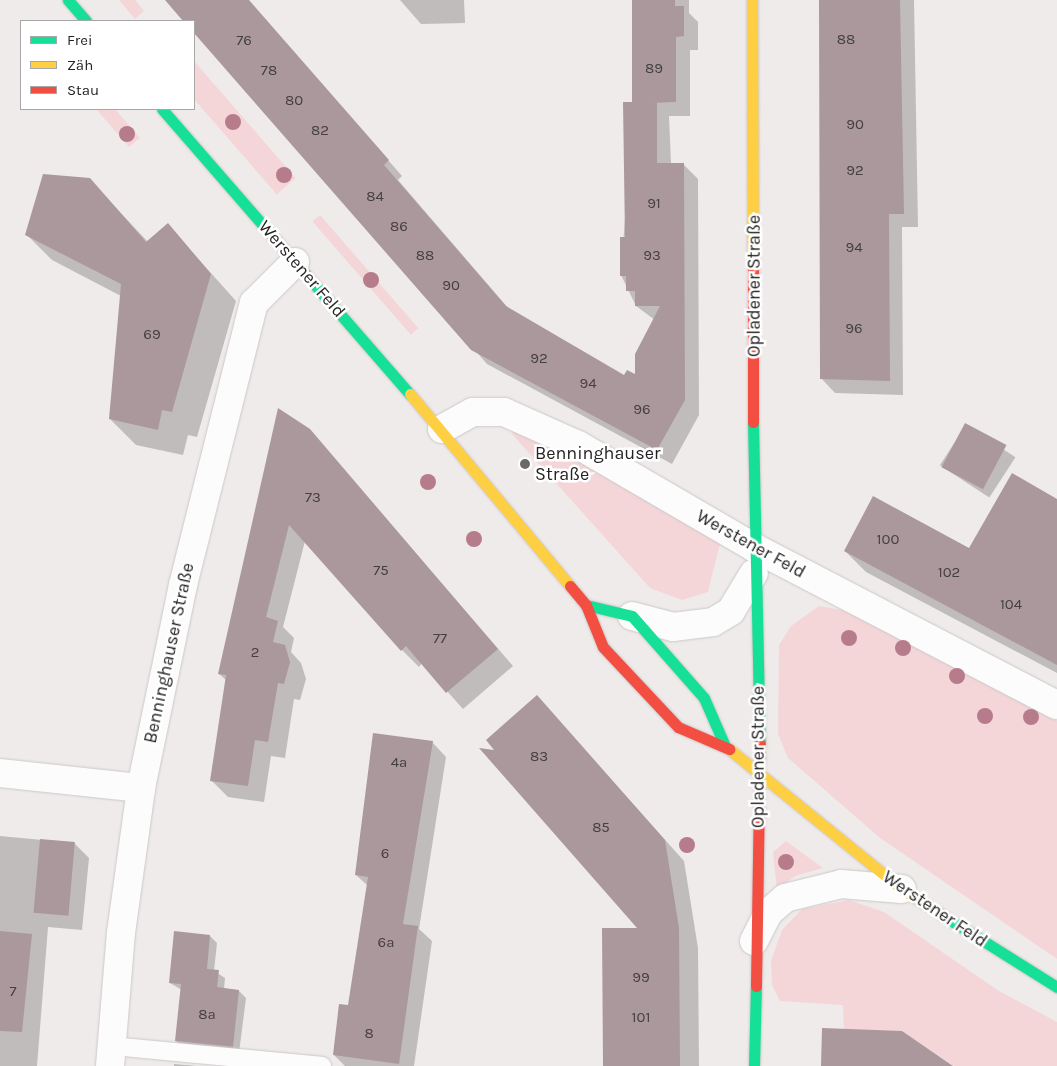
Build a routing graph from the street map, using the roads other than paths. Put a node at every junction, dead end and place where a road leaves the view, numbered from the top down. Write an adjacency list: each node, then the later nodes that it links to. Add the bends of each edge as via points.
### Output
1 (68, 0): 3 (main road)
2 (752, 0): 7 (main road, Opladener Straße)
3 (85, 20)
4 (163, 110): 5 (main road, Werstener Feld)
5 (295, 262): 6 (main road, Werstener Feld); 14 (street, Benninghauser Straße, via 254,303 183,585)
6 (442, 429): 7 (street, Werstener Feld, via 473,412 504,412 578,445); 8 (main road, Werstener Feld)
7 (755, 561): 9 (street, via 731,611 713,622 673,627); 10 (street, Werstener Feld); 13 (main road, Opladener Straße)
8 (586, 606): 9 (main road); 11 (main road, Werstener Feld, via 603,647 663,712 695,737)
9 (632, 616): 11 (main road, Werstener Feld, via 704,698)
10 (1057, 704)
11 (725, 746): 13 (main road, Werstener Feld)
12 (0, 773): 14 (street)
13 (761, 775): 15 (main road, Werstener Feld); 16 (main road, Opladener Straße)
14 (141, 788): 18 (street, Benninghauser Straße)
15 (902, 889): 16 (street, Opladener Straße, via 841,884 786,898 768,913); 17 (main road, Werstener Feld)
16 (754, 942): 20 (main road, Opladener Straße)
17 (1057, 987)
18 (111, 1056): 19 (lane)
19 (322, 1066)
20 (754, 1066)

